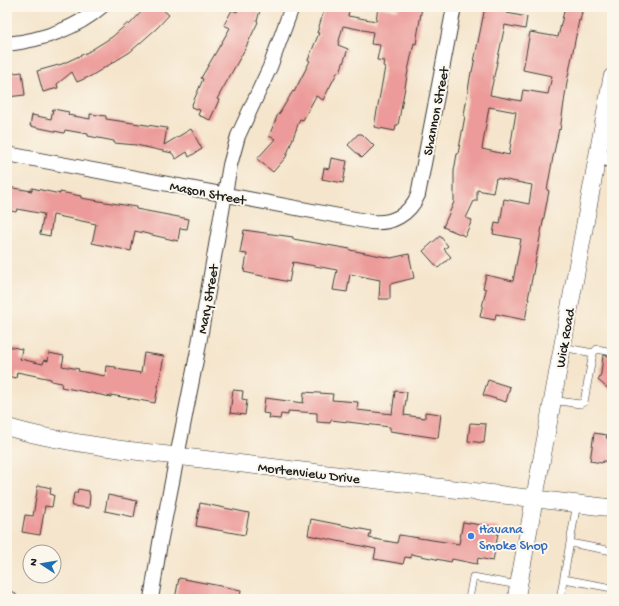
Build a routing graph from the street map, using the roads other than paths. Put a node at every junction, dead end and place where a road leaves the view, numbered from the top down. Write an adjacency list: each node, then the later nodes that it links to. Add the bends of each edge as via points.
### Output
1 (101, 7): 4 (street, via 74,26 53,35 28,42)
2 (292, 7): 8 (street, Mary Street, via 270,67 238,136)
3 (454, 7): 9 (street, Shannon Street, via 420,188 415,202)
4 (7, 44)
5 (612, 76): 7 (street, Wick Road)
6 (7, 154): 8 (street, Mason Street)
7 (604, 158): 10 (street, Wick Road)
8 (225, 195): 9 (street, Mason Street, via 379,223 391,221); 15 (street, Mary Street)
9 (407, 211)
10 (562, 347): 12 (lane); 13 (street, Wick Road)
11 (612, 352): 12 (lane, via 597,349)
12 (593, 353): 13 (lane, via 584,402 580,404)
13 (552, 400): 16 (street, Wick Road)
14 (7, 427): 15 (street, Mortenview Drive, via 60,440)
15 (178, 456): 16 (street, Mortenview Drive); 26 (street, Mary Street)
16 (534, 498): 17 (street, Mortenview Drive); 23 (street, Wick Road)
17 (577, 503): 18 (street, Mortenview Drive); 19 (lane)
18 (612, 508)
19 (570, 543): 20 (lane); 21 (lane)
20 (612, 551)
21 (564, 579): 22 (lane); 28 (lane)
22 (612, 588)
23 (517, 592): 27 (lane, via 473,577)
24 (7, 598): 25 (street)
25 (10, 599)
26 (151, 599)
27 (469, 599)
28 (560, 599)

